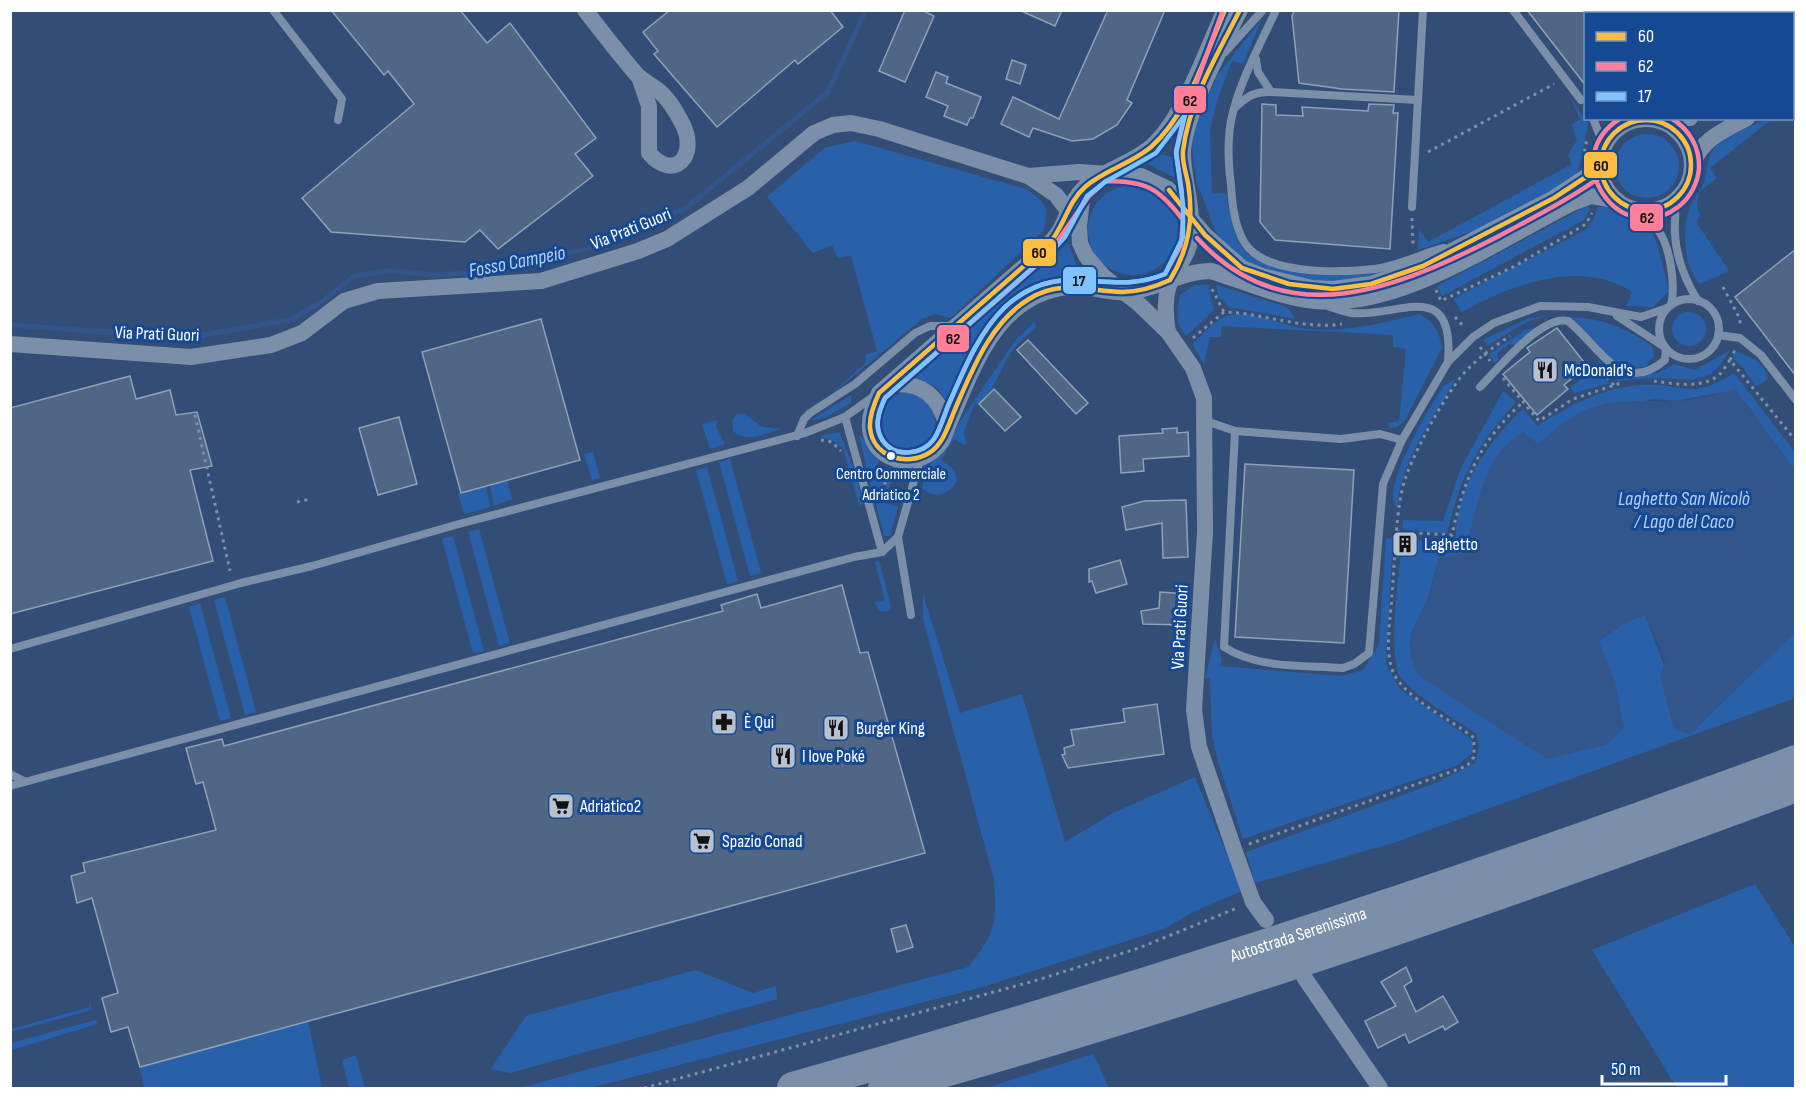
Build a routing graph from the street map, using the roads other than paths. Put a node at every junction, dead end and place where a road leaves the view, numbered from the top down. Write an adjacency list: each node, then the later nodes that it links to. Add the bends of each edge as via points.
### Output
1 (273, 10): 17 (lane, via 342,99)
2 (585, 10): 12 (street)
3 (1225, 10): 25 (street, Via Prati Guori, via 1170,126 1139,157)
4 (1231, 10): 11 (street)
5 (1240, 10): 11 (street)
6 (1263, 10): 11 (lane)
7 (1276, 10): 10 (lane)
8 (1423, 10): 14 (lane)
9 (1513, 10): 15 (lane)
10 (1255, 57): 13 (lane, via 1258,72); 16 (lane)
11 (1211, 68): 33 (street, via 1183,153)
12 (639, 77): 12 (street, via 649,106 649,153 656,161 675,165 690,150 689,139 660,92)
13 (1271, 92): 14 (lane); 16 (lane, via 1259,91)
14 (1418, 100): 30 (lane)
15 (1584, 103)
16 (1234, 109): 34 (lane, via 1228,160 1232,198 1240,231 1252,252 1274,263 1326,272 1374,269)
17 (338, 120)
18 (1594, 120): 22 (lane)
19 (1622, 120): 22 (street)
20 (1658, 120): 23 (street, via 1682,136)
21 (1743, 120): 23 (street, via 1718,132 1698,149)
22 (1604, 147): 24 (street)
23 (1693, 164): 29 (street, via 1684,191)
24 (1601, 167): 28 (street, via 1603,180); 34 (street, via 1554,198)
25 (1103, 174): 26 (street, Via Prati Guori); 27 (street, Via Prati Guori); 33 (street, via 1141,176 1155,181)
26 (1028, 176): 32 (street, Via Prati Guori, via 1056,195); 44 (street, Via Prati Guori, via 879,129 851,123 833,125 814,134 748,188 667,239 541,281 378,291 344,301 302,333 271,345 191,357)
27 (1084, 188): 32 (street, Via Prati Guori); 36 (street, via 1080,243 1093,266)
28 (1618, 201): 31 (street); 37 (street, via 1591,196 1572,203 1404,288 1353,300)
29 (1674, 201): 31 (street, via 1650,210); 38 (lane, via 1676,243)
30 (1412, 207)
31 (1636, 209): 39 (lane, via 1662,237 1673,281)
32 (1068, 211): 41 (street, Via Prati Guori, via 1056,236)
33 (1191, 212): 34 (street, via 1242,268 1312,288 1371,284 1423,266); 35 (street, via 1188,248)
34 (1468, 243)
35 (1170, 280): 36 (street); 37 (street, via 1211,272); 42 (street)
36 (1125, 292): 42 (street, Via Prati Guori); 52 (street, via 1068,286 1031,297 990,335)
37 (1309, 301): 46 (lane, via 1352,313 1425,306 1443,321)
38 (1698, 301): 39 (lane, via 1684,299); 43 (lane, via 1714,312)
39 (1669, 307): 40 (lane, via 1641,317); 45 (lane, via 1662,315 1659,332)
40 (1614, 314): 45 (lane); 46 (lane, via 1588,307 1540,306 1508,316 1473,337)
41 (956, 327): 48 (street, Via Prati Guori); 54 (lane, via 930,326 915,333 855,384 810,412)
42 (1168, 332): 51 (street, Via Prati Guori, via 1200,383)
43 (1718, 336): 45 (lane, via 1709,352 1691,359); 49 (lane, via 1740,338 1761,355)
44 (10, 344)
45 (1666, 348): 47 (lane, via 1665,360 1656,368 1625,372 1614,367 1568,321 1556,320 1540,329)
46 (1448, 362): 55 (lane)
47 (1480, 387)
48 (884, 389): 50 (lane, Via Prati Guori); 52 (street, via 901,383 927,390 943,410); 56 (street, via 870,417 871,434 881,450 898,459)
49 (1796, 400)
50 (845, 417): 54 (lane, Via Prati Guori); 58 (lane)
51 (1206, 421): 53 (lane); 66 (street, Via Prati Guori, via 1205,532 1194,710 1199,747 1253,902)
52 (947, 428): 56 (street, via 936,451)
53 (1235, 431): 55 (lane, via 1341,439 1380,434); 55 (lane, via 1224,647 1258,662 1343,668 1369,653 1383,484)
54 (801, 434): 60 (lane, Via Prati Guori, via 241,583)
55 (1402, 440)
56 (920, 460): 57 (lane)
57 (898, 537): 58 (lane); 59 (lane)
58 (882, 552): 63 (lane)
59 (911, 615)
60 (10, 649)
61 (1796, 761): 68 (highway, Autostrada Serenissima, via 1292,937)
62 (10, 774): 63 (lane)
63 (24, 781): 64 (lane)
64 (10, 786)
65 (1796, 786): 69 (highway, Autostrada Serenissima, via 1303,960)
66 (1266, 920)
67 (1304, 977): 70 (street)
68 (793, 1089)
69 (884, 1089)
70 (1380, 1089)

